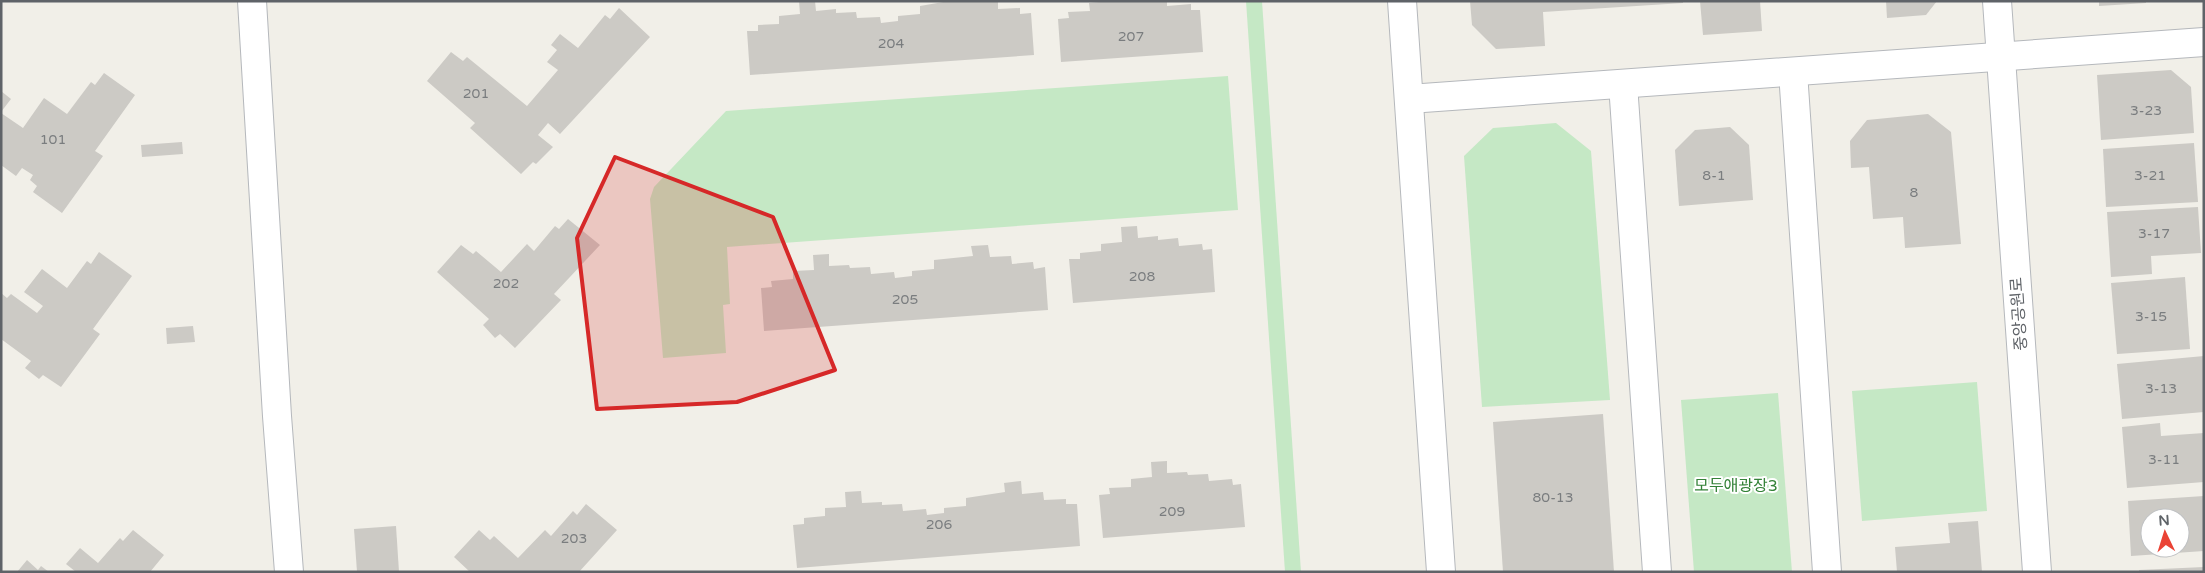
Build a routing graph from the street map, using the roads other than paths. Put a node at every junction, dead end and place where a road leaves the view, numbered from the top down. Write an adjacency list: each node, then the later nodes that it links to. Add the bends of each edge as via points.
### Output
1 (252, 1): 9 (street)
2 (1402, 1): 8 (street)
3 (1997, 1): 5 (street, 중앙공원로)
4 (2204, 42): 5 (street)
5 (2001, 57): 6 (street); 13 (street, 중앙공원로)
6 (1792, 72): 7 (street); 12 (street)
7 (1623, 84): 8 (street); 11 (street)
8 (1409, 99): 10 (street)
9 (289, 572)
10 (1441, 572)
11 (1657, 572)
12 (1827, 572)
13 (2037, 572)

